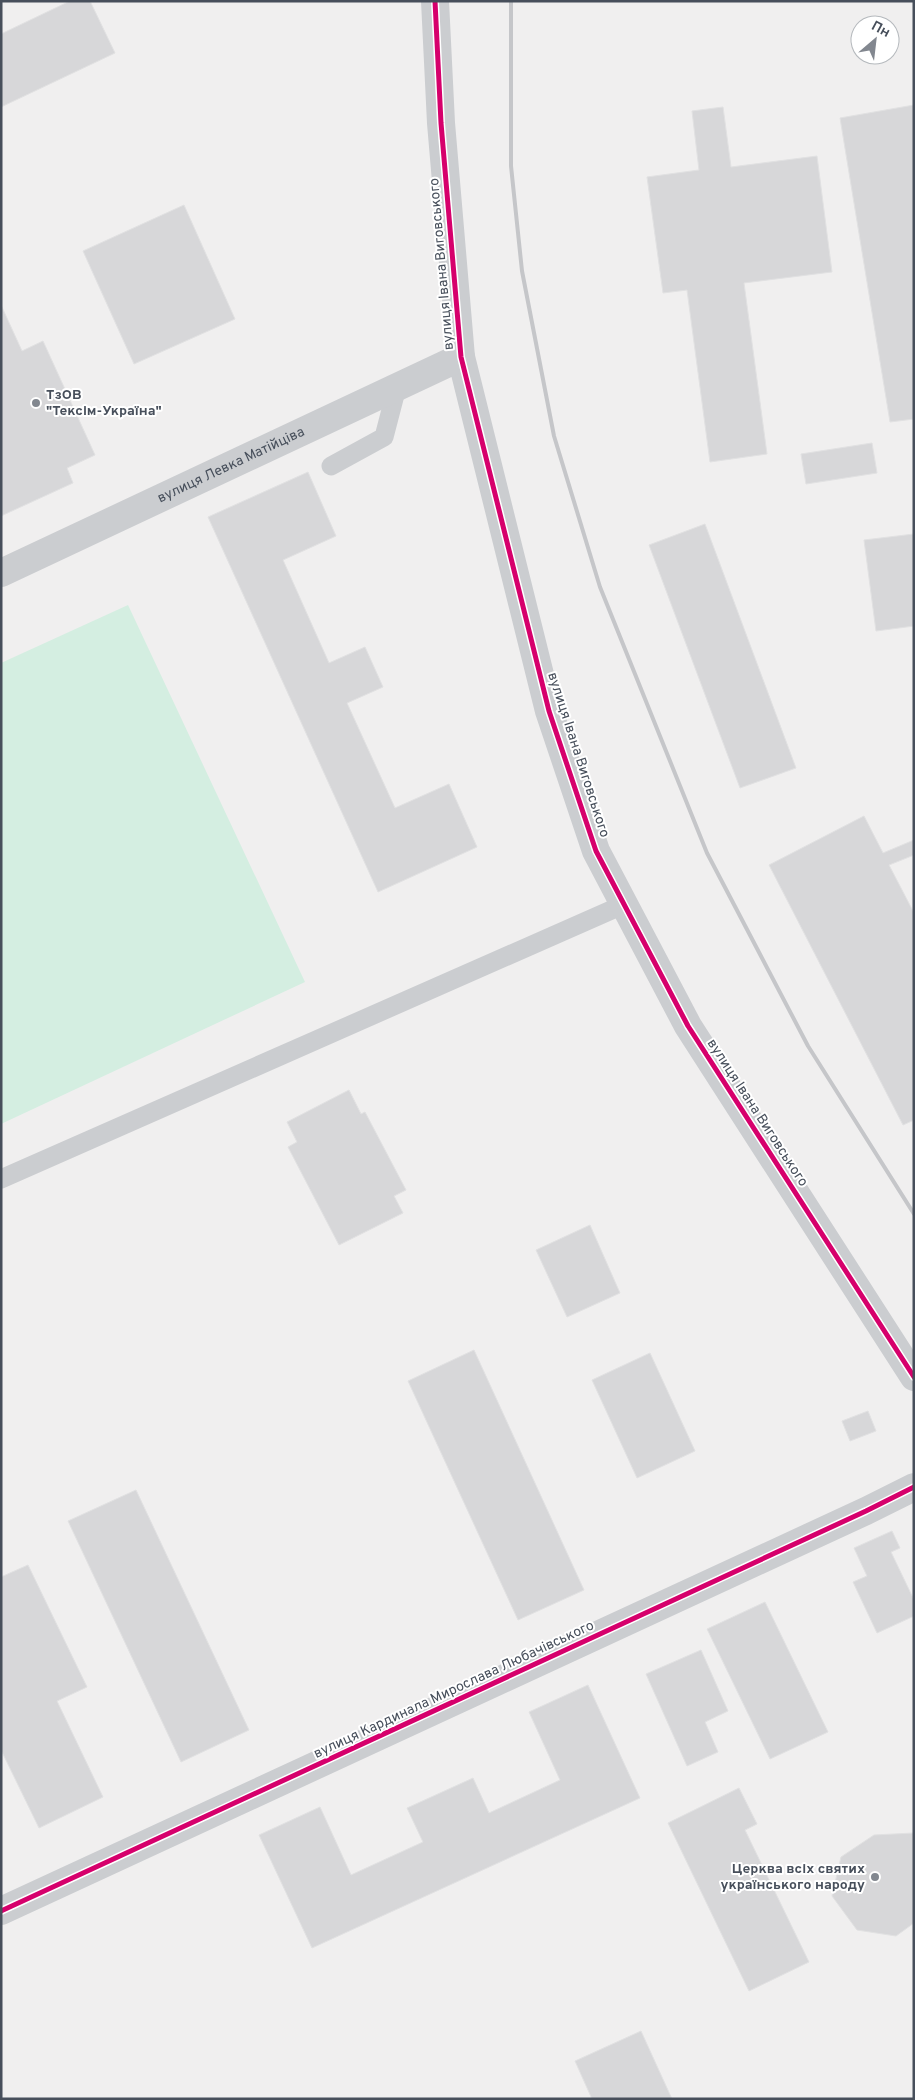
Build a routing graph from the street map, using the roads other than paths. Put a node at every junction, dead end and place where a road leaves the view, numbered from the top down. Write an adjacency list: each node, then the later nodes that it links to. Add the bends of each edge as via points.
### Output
1 (435, 1): 2 (street, вулиця Івана Виговського, via 441,123)
2 (461, 357): 3 (street, вулиця Левка Матійціва); 6 (street, вулиця Івана Виговського, via 549,711 596,851)
3 (397, 387): 4 (lane, via 384,437); 5 (street, вулиця Левка Матійціва)
4 (331, 466)
5 (1, 573)
6 (625, 904): 7 (lane); 8 (street, вулиця Івана Виговського, via 688,1026)
7 (1, 1179)
8 (914, 1377)
9 (914, 1487): 10 (street, вулиця Кардинала Мирослава Любачівського)
10 (1, 1911)

